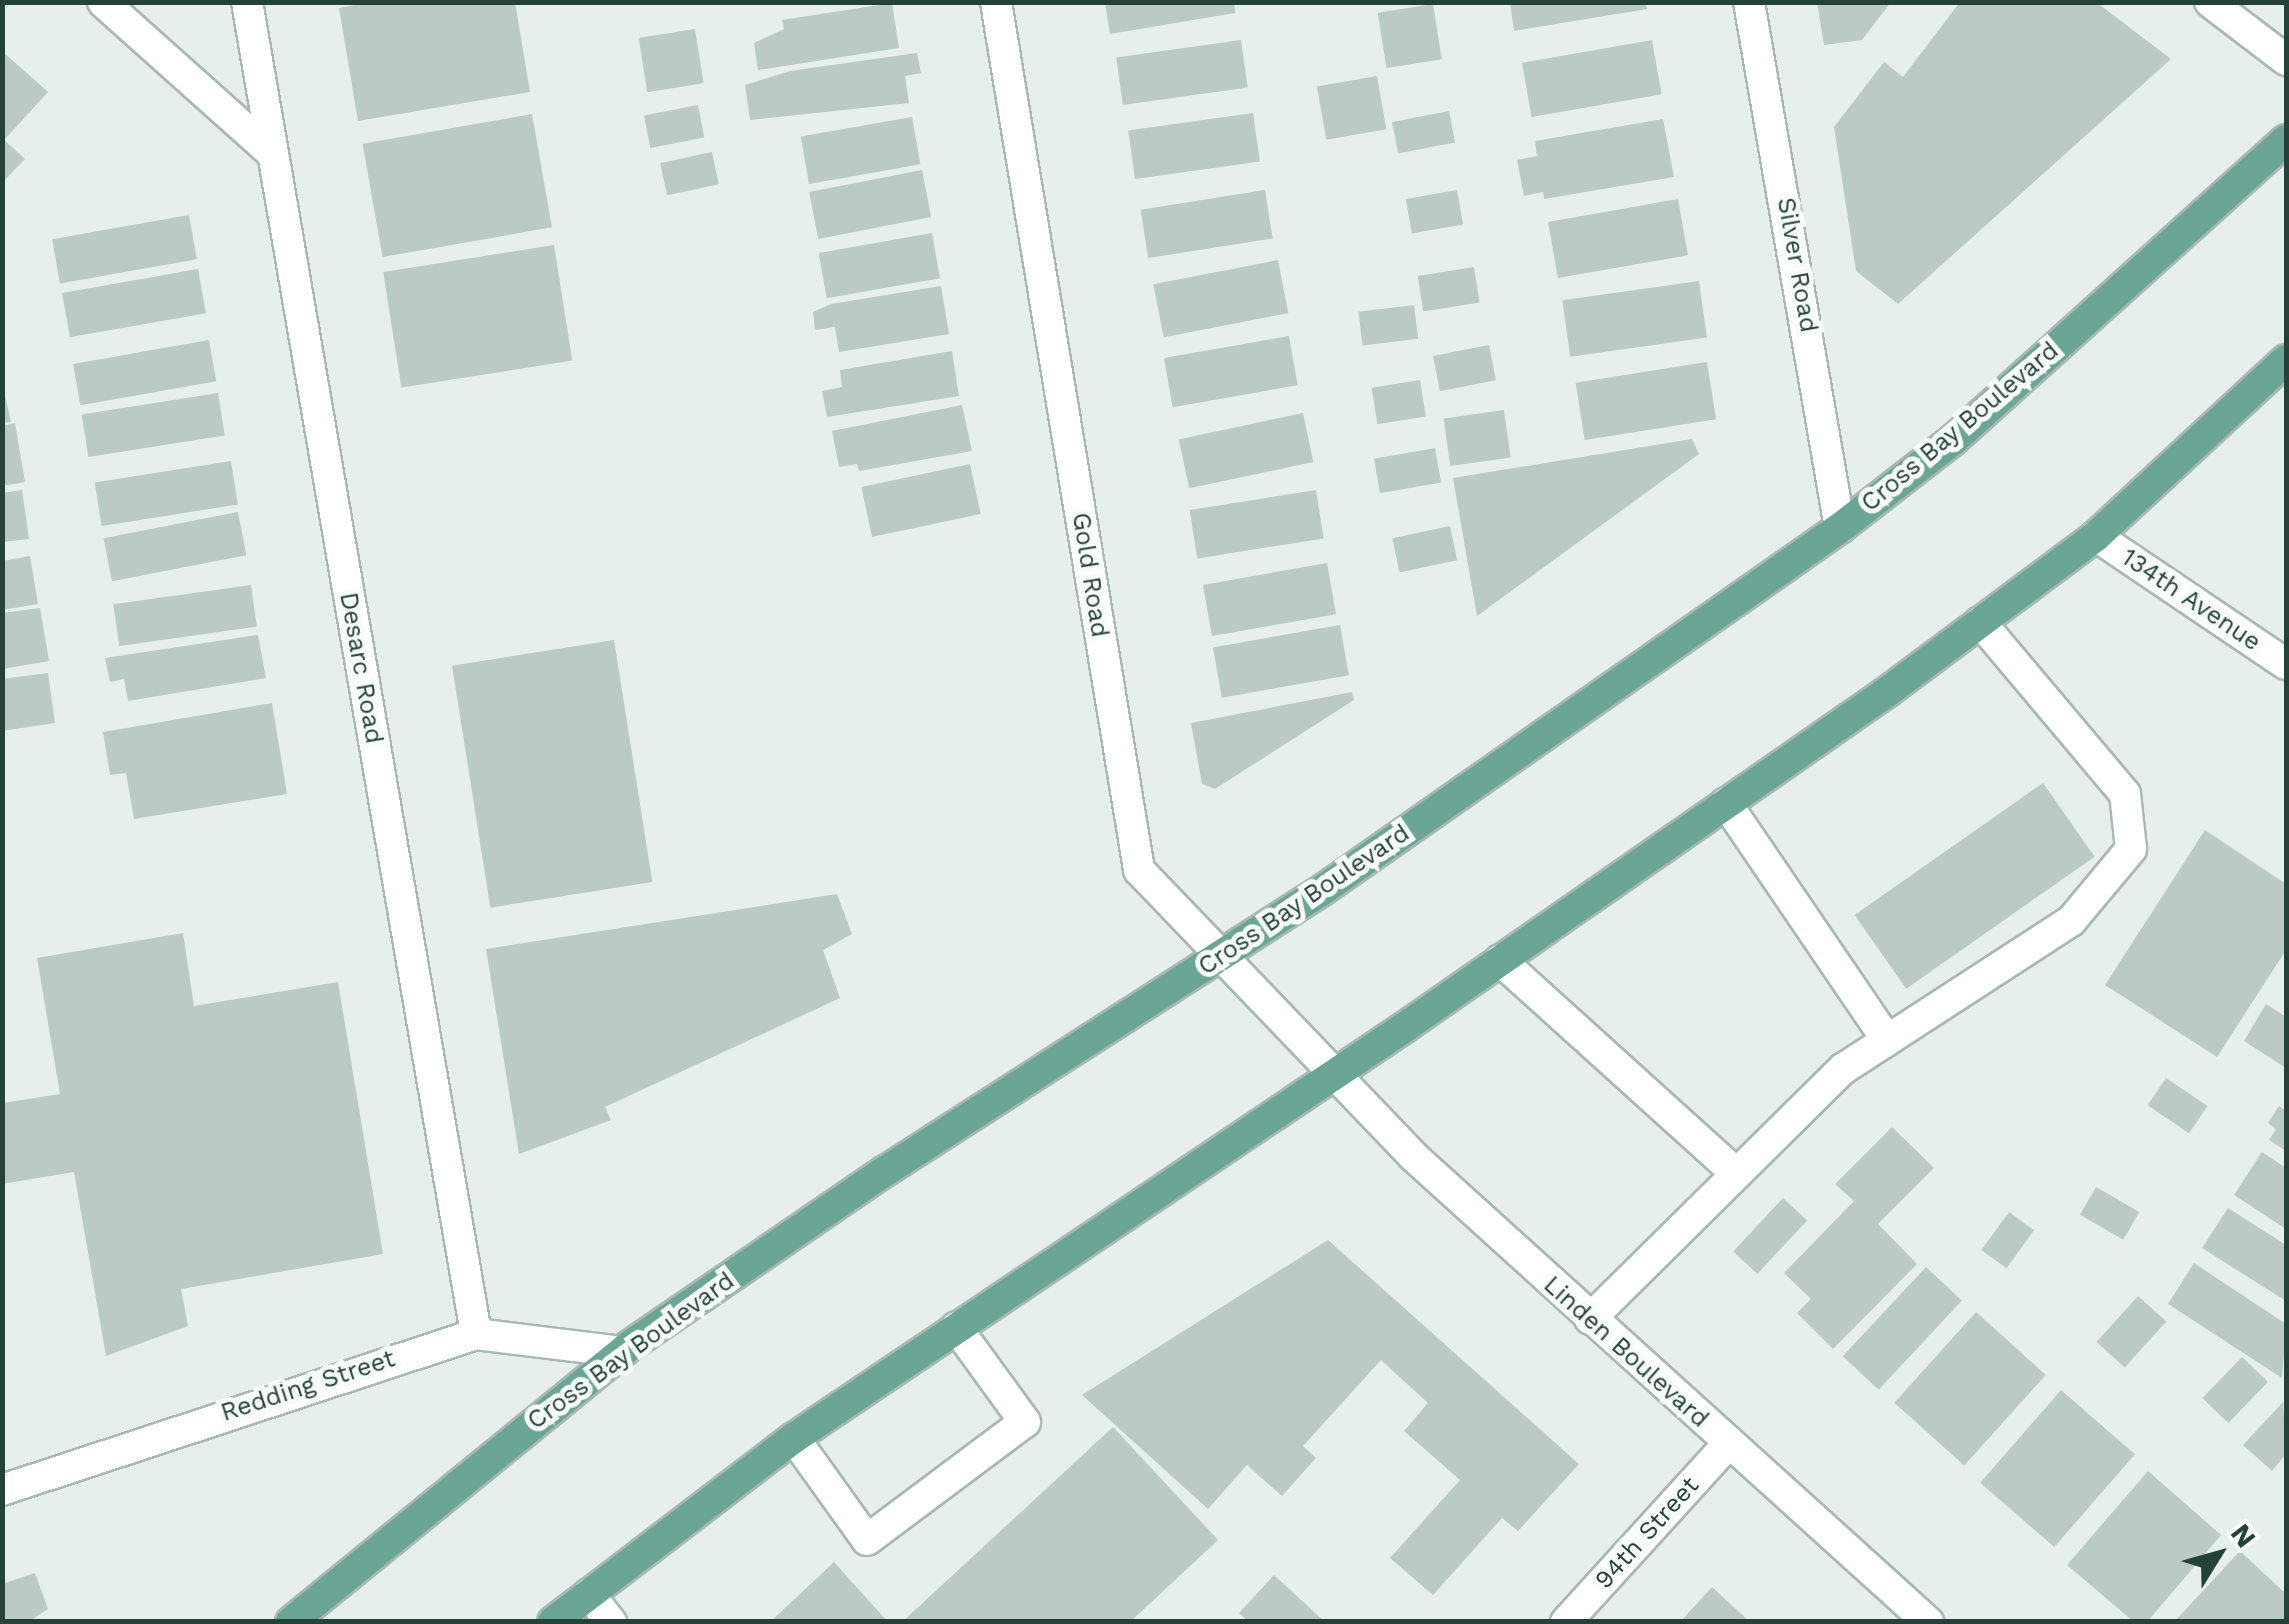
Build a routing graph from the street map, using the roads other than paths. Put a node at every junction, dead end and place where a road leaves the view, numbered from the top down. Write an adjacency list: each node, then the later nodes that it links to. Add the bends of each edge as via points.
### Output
1 (103, 2): 8 (street)
2 (248, 2): 8 (street, Desarc Road)
3 (996, 2): 15 (street, Gold Road, via 1139,870)
4 (1749, 2): 10 (street, Silver Road)
5 (2210, 2): 6 (street)
6 (2286, 60)
7 (2286, 140): 10 (main road, Cross Bay Boulevard, via 1952,440)
8 (272, 153): 22 (street, Desarc Road)
9 (2286, 360): 11 (main road)
10 (1840, 528): 15 (main road, Cross Bay Boulevard)
11 (2096, 536): 12 (main road); 13 (street, 134th Avenue)
12 (1980, 622): 14 (main road); 17 (street, via 2125,794 2132,849 2071,921)
13 (2286, 664)
14 (1726, 803): 16 (main road); 17 (street)
15 (1222, 956): 18 (street, Gold Road); 23 (main road, Cross Bay Boulevard, via 884,1172)
16 (1500, 960): 18 (main road); 19 (street)
17 (1887, 1040): 19 (street, via 1843,1069)
18 (1333, 1072): 20 (street, Linden Boulevard, via 1412,1156); 21 (main road)
19 (1736, 1174): 20 (street)
20 (1590, 1319): 25 (street, Linden Boulevard)
21 (956, 1327): 24 (main road); 24 (street, via 1025,1422 867,1540)
22 (476, 1334): 23 (street, Redding Street); 26 (street, Redding Street)
23 (622, 1352): 28 (main road, Cross Bay Boulevard)
24 (794, 1438): 27 (main road)
25 (1728, 1444): 31 (street, 94th Street); 32 (street, Linden Boulevard)
26 (2, 1490)
27 (589, 1594): 29 (main road); 30 (street)
28 (292, 1622)
29 (553, 1622)
30 (611, 1622)
31 (1566, 1622)
32 (1928, 1622)

